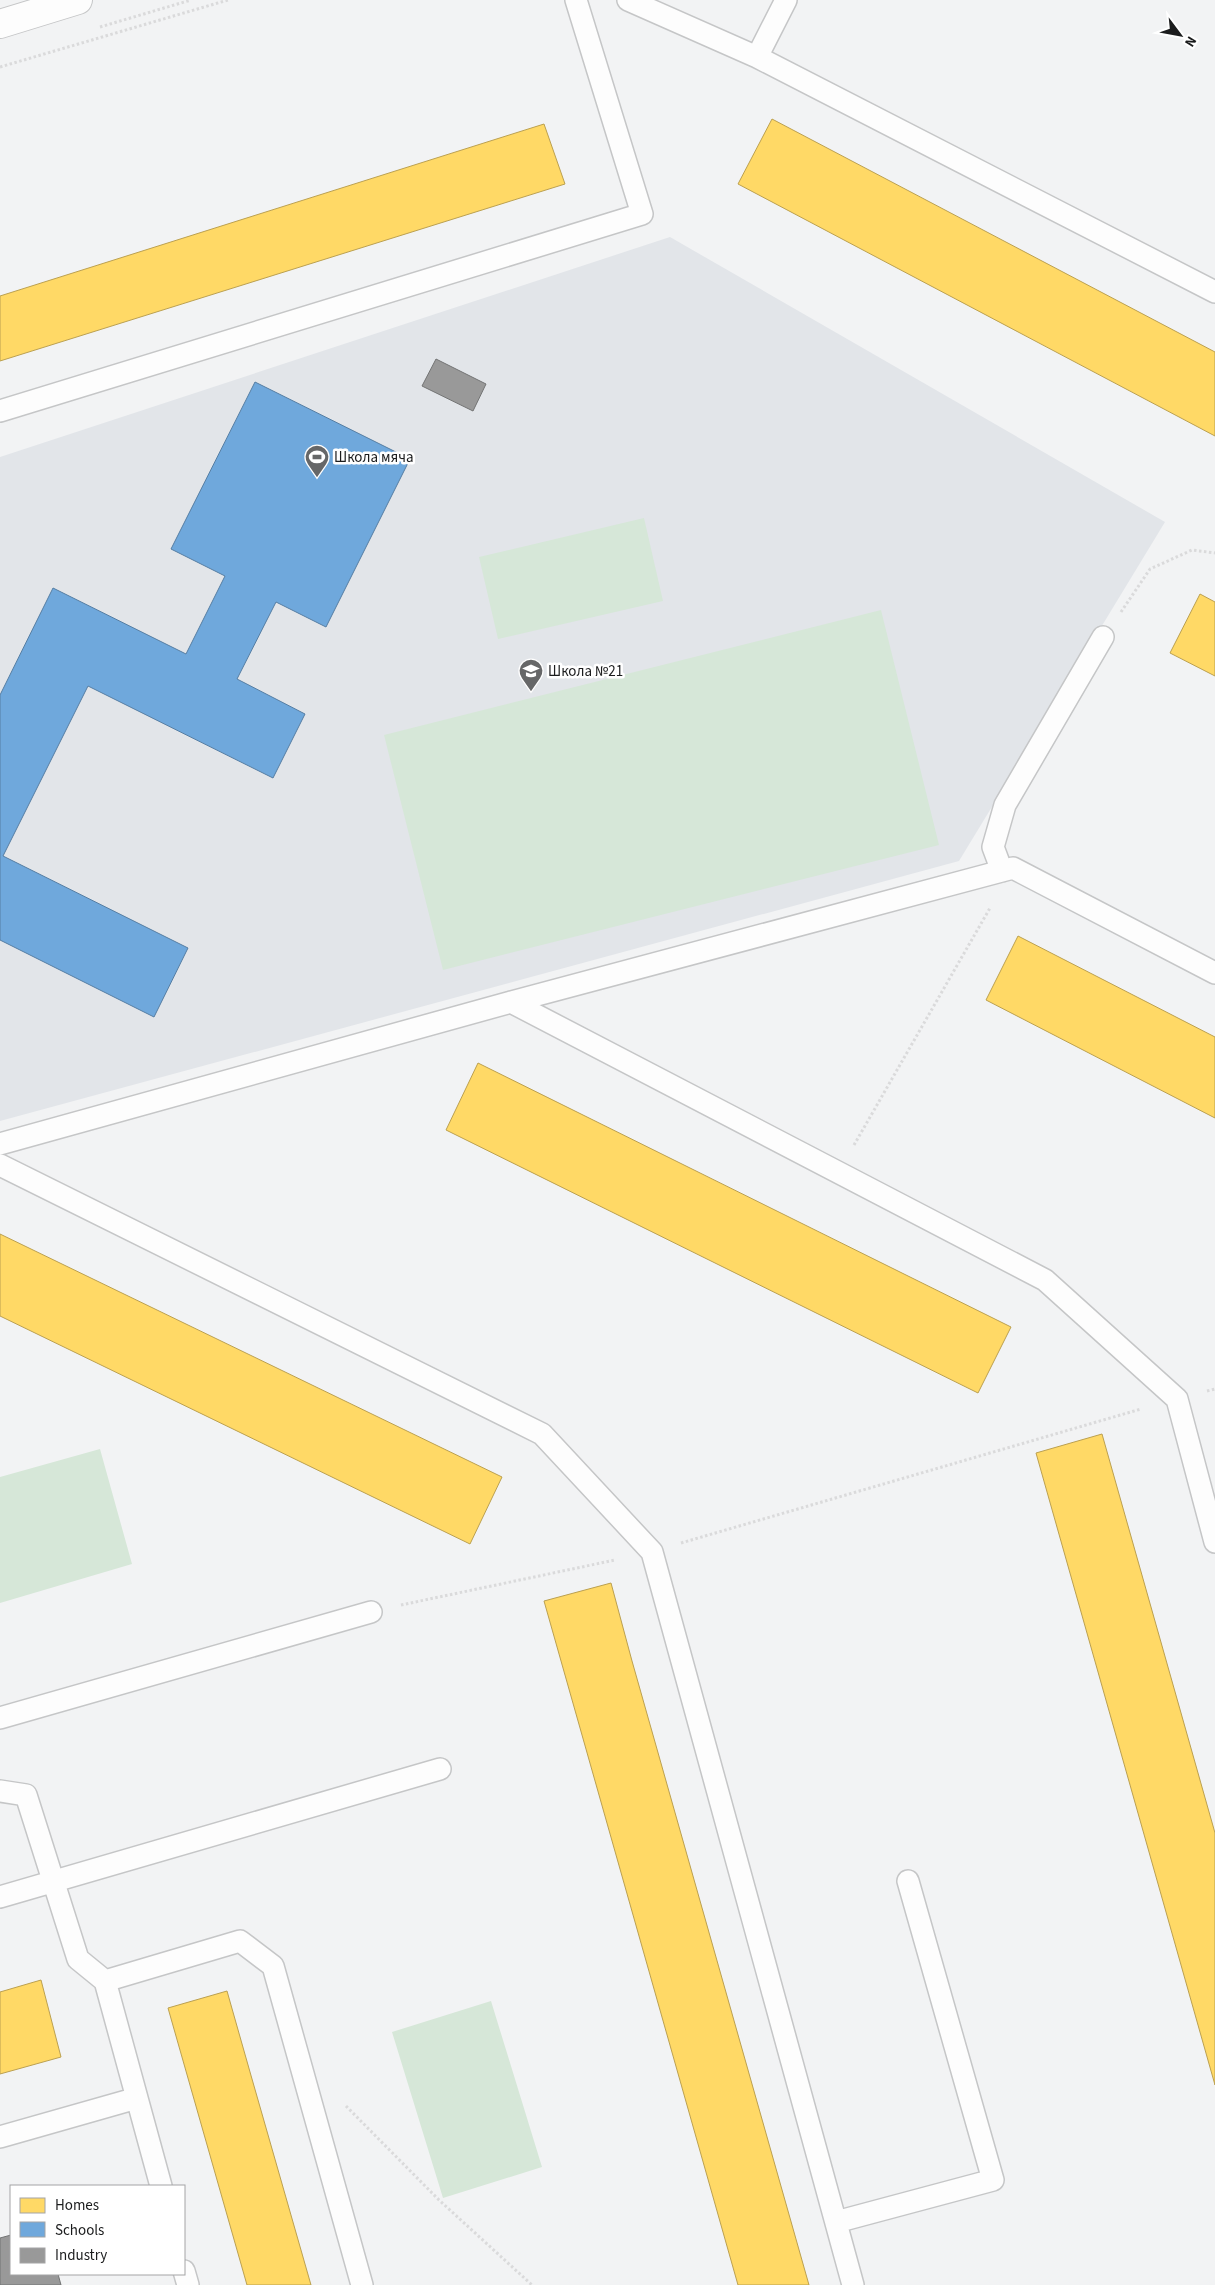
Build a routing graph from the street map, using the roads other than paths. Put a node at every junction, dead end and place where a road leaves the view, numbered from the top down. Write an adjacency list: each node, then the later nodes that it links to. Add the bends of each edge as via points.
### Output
1 (78, 0): 5 (main road)
2 (576, 0): 8 (lane, via 642,214)
3 (628, 0): 6 (lane)
4 (786, 0): 6 (lane)
5 (0, 24)
6 (757, 57): 7 (lane)
7 (1215, 292)
8 (0, 411)
9 (1104, 637): 10 (lane, via 1005,805 993,847)
10 (1007, 869): 11 (lane); 12 (lane)
11 (1215, 973)
12 (511, 1002): 13 (lane); 15 (lane, via 1045,1280 1177,1399)
13 (0, 1144)
14 (0, 1165): 27 (lane, via 542,1434 652,1552)
15 (1215, 1542)
16 (371, 1612): 17 (lane)
17 (0, 1718)
18 (440, 1769): 20 (lane)
19 (0, 1791): 20 (lane, via 26,1795)
20 (54, 1881): 22 (lane); 23 (lane, via 78,1959)
21 (908, 1881): 27 (lane, via 993,2180)
22 (0, 1897)
23 (106, 1981): 24 (lane); 28 (lane, via 240,1941 273,1966)
24 (137, 2098): 25 (lane); 26 (lane)
25 (0, 2137)
26 (161, 2185)
27 (836, 2222): 29 (lane)
28 (362, 2285)
29 (853, 2285)

